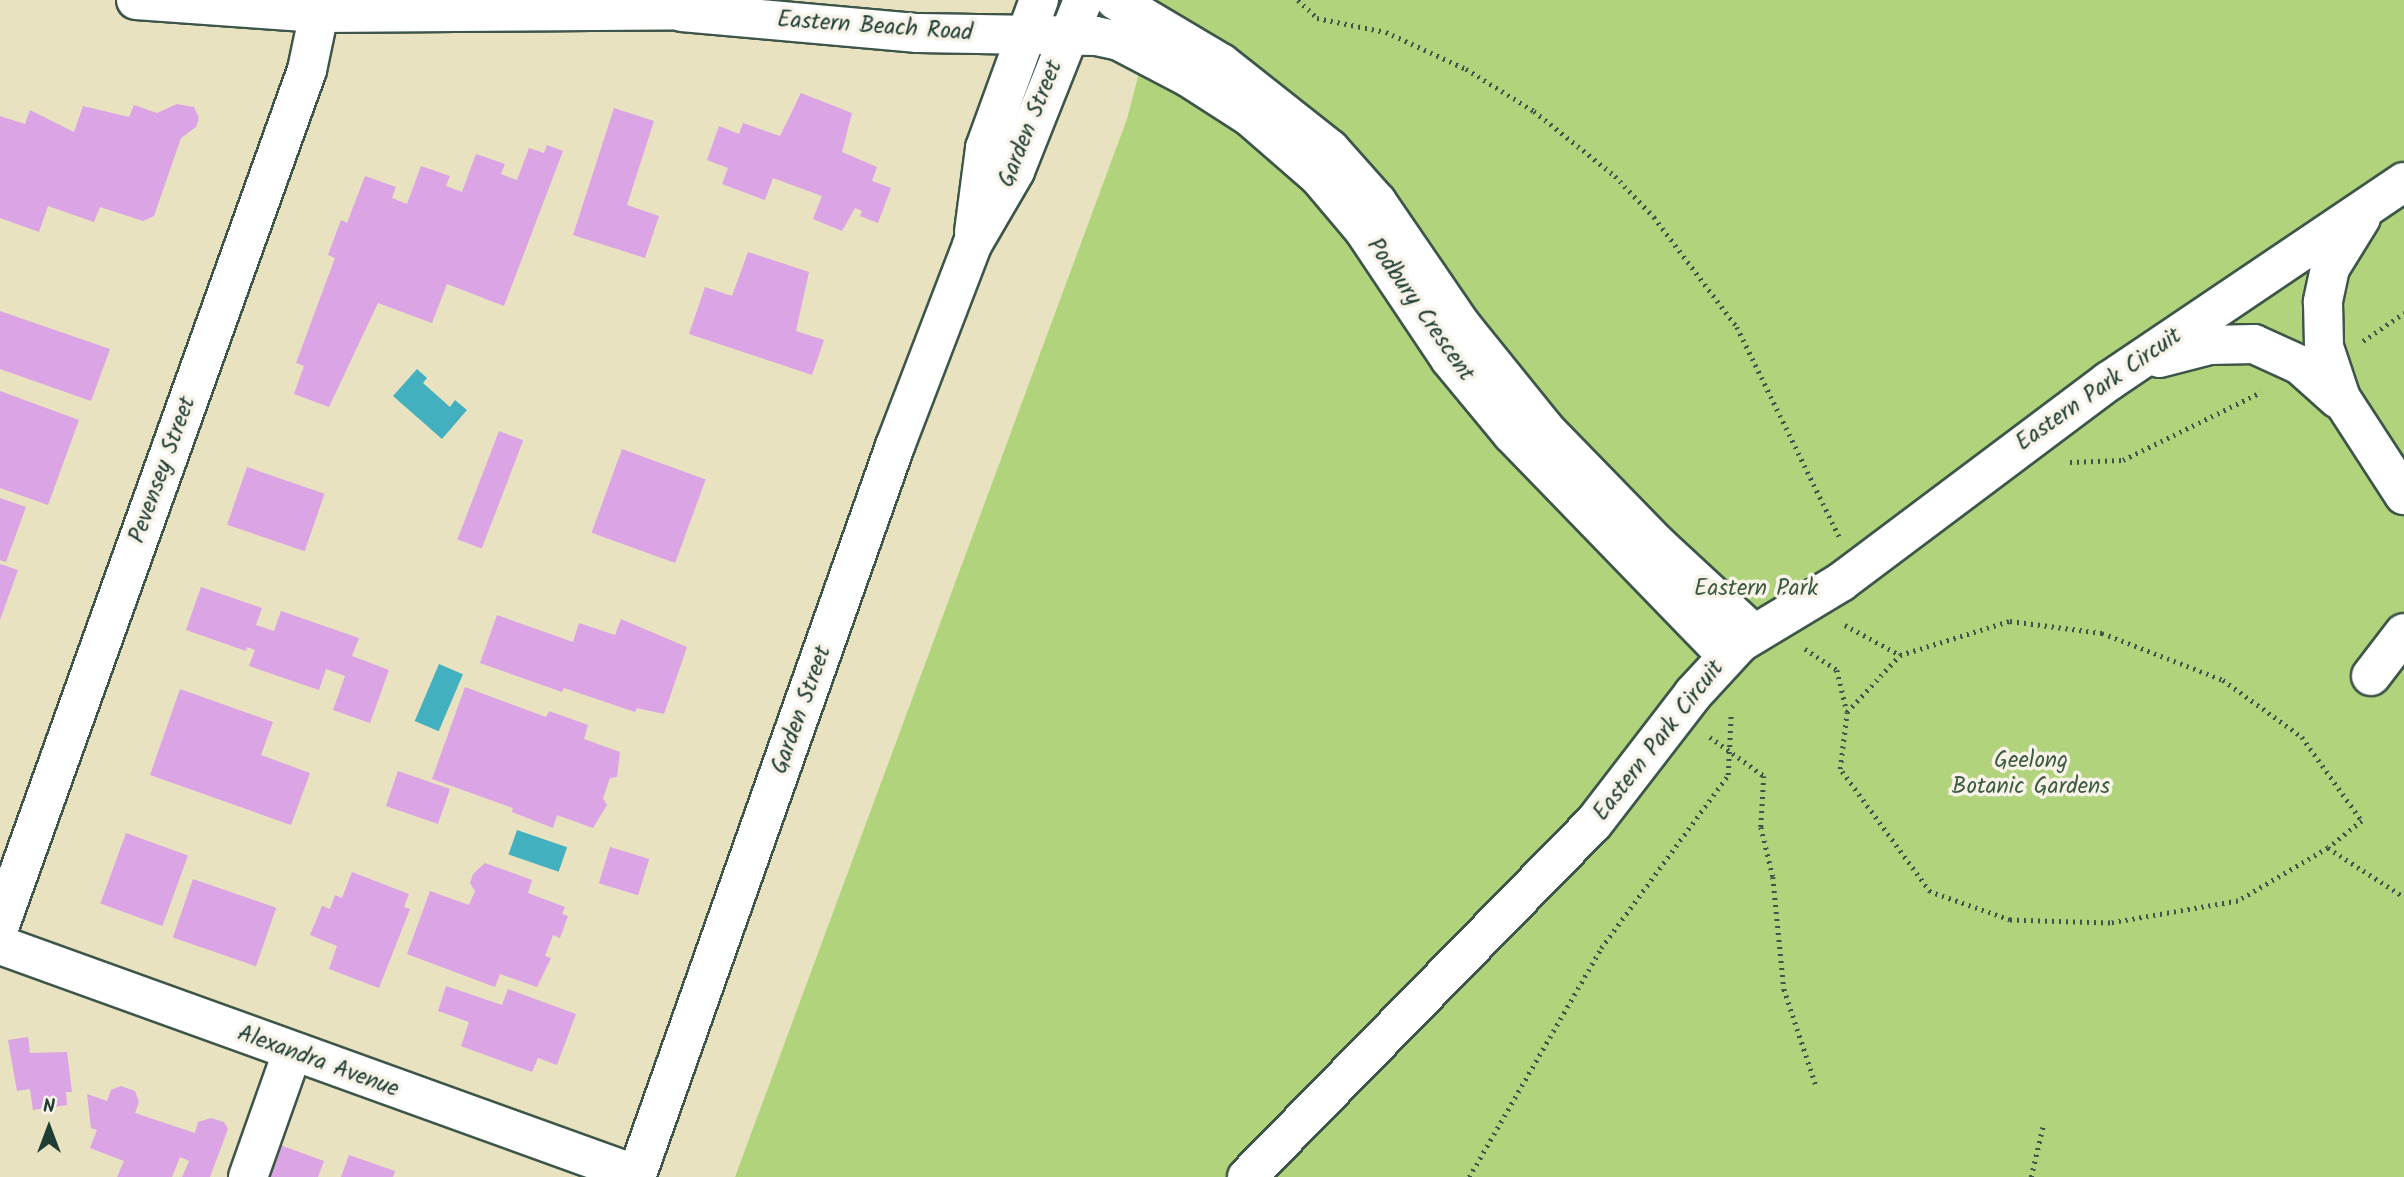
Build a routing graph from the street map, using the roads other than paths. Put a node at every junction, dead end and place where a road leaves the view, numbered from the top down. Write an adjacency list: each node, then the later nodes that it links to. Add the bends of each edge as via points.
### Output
1 (136, 0): 6 (street, Eastern Beach Road)
2 (796, 0): 5 (street, Eastern Beach Road)
3 (1083, 0): 8 (street, Garden Street)
4 (1115, 0): 15 (street, Podbury Crescent, via 1221,63 1330,149 1377,202 1462,326 1545,429 1657,544)
5 (682, 12): 6 (street, Eastern Beach Road); 7 (street, Eastern Beach Road, via 898,32)
6 (319, 13): 17 (street, Pevensey Street, via 307,70)
7 (1032, 17): 8 (street, Eastern Beach Road); 10 (street, Garden Street, via 985,148)
8 (1068, 35): 10 (street, Garden Street, via 1015,171); 15 (street, Podbury Crescent, via 1111,38 1188,77 1250,117 1319,177 1363,229 1450,359 1512,434)
9 (2392, 190): 11 (street, via 2354,227 2330,268); 12 (street, Eastern Park Circuit)
10 (972, 244): 20 (street, Garden Street, via 895,446)
11 (2317, 365): 12 (street, via 2239,342 2175,353); 13 (street)
12 (2109, 380): 15 (street, Eastern Park Circuit, via 1858,570)
13 (2404, 495)
14 (2404, 634): 16 (street)
15 (1740, 644): 22 (street, Eastern Park Circuit, via 1573,846)
16 (2371, 676)
17 (0, 925)
18 (0, 945): 19 (street, Alexandra Avenue)
19 (292, 1053): 20 (street, Alexandra Avenue); 21 (street)
20 (636, 1176)
21 (248, 1177)
22 (1247, 1177)

